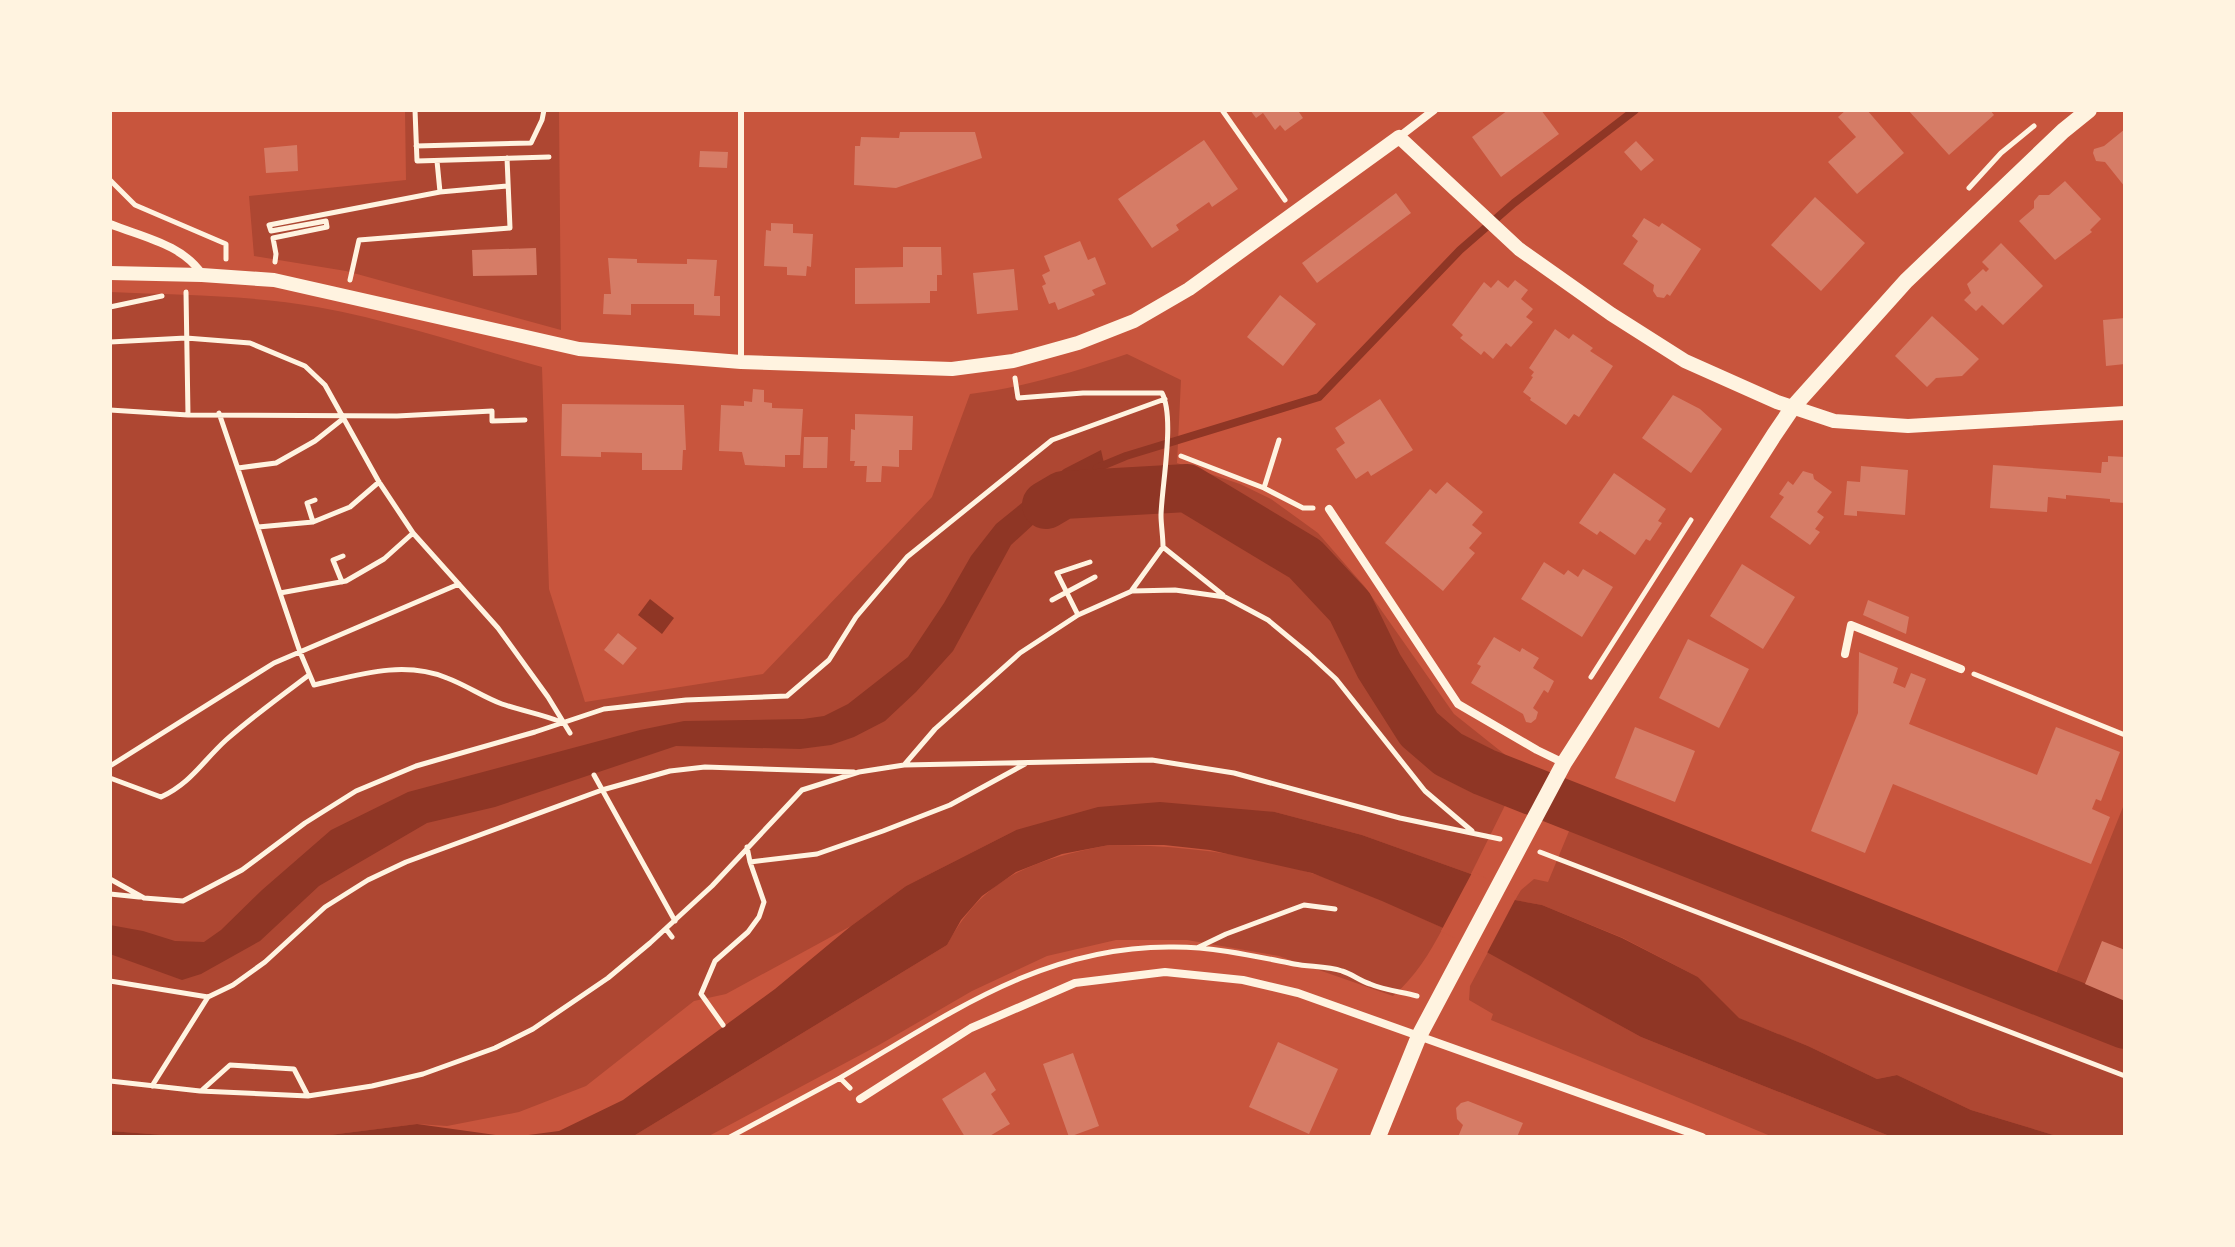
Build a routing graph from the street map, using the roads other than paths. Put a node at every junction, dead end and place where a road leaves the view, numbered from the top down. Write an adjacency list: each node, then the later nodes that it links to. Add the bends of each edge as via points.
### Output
1 (741, 110): 8 (lane)
2 (1434, 110): 4 (street)
3 (2089, 110): 9 (main road, via 1906,281)
4 (1399, 137): 8 (street, via 1189,289 1134,321 1078,343 1013,361 952,369); 9 (street, via 1519,249 1611,314 1685,361)
5 (110, 224): 7 (street, via 178,250)
6 (110, 273): 7 (street)
7 (202, 275): 8 (street, via 274,280 579,349)
8 (741, 362)
9 (1793, 407): 10 (street, via 1834,421 1908,426); 14 (main road)
10 (2125, 413)
11 (1329, 509): 14 (street, via 1458,704)
12 (1845, 654): 13 (street, via 1851,625)
13 (1961, 669)
14 (1561, 768): 15 (main road)
15 (1419, 1036): 16 (street, via 1276,987 1165,972 1075,983 971,1028); 17 (main road); 18 (street)
16 (860, 1099)
17 (1378, 1137)
18 (1702, 1137)

